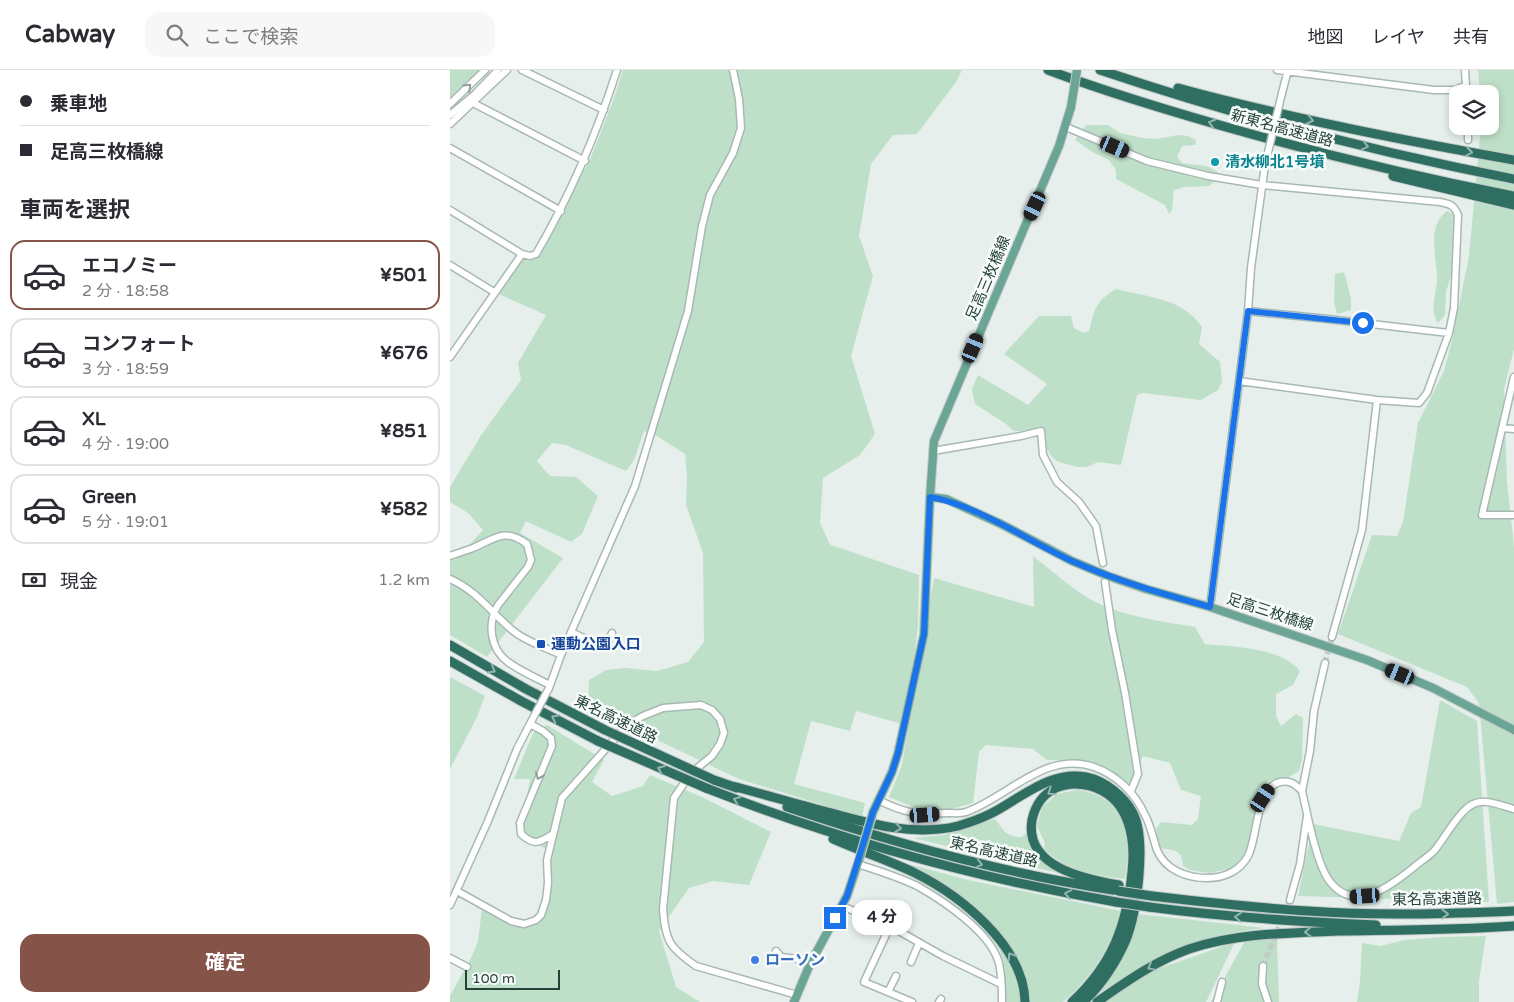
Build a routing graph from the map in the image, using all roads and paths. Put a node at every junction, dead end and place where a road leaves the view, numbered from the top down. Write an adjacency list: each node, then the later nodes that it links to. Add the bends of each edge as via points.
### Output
1 (485, 70): 17 (street, one-way to 1)
2 (498, 70): 19 (street)
3 (506, 70): 16 (street)
4 (522, 70): 18 (street)
5 (617, 70): 18 (street)
6 (733, 70): 54 (street, via 740,98 740,128 732,153 710,195 688,311 635,486)
7 (1048, 70): 24 (highway, 新東名高速道路, one-way to 7, via 1129,98)
8 (1077, 70): 21 (main road, 足高三枚橋線, bridge)
9 (1100, 70): 28 (highway, 新東名高速道路, one-way to 28, via 1234,111 1359,144)
10 (1110, 70): 26 (highway, one-way to 26, via 1234,103)
11 (1277, 70): 13 (street)
12 (1465, 70): 14 (street)
13 (1288, 71): 15 (street); 29 (street, bridge)
14 (1466, 85)
15 (1449, 90)
16 (473, 103): 20 (street); 27 (street)
17 (450, 104)
18 (604, 110): 27 (street)
19 (450, 115)
20 (450, 124)
21 (1066, 127): 29 (street, via 1147,161); 45 (main road, 足高三枚橋線, via 939,426)
22 (1468, 135): 23 (street)
23 (1468, 140)
24 (1279, 142): 30 (highway, 新東名高速道路); 31 (highway, via 1336,161)
25 (450, 148): 33 (street)
26 (1514, 160)
27 (585, 161): 33 (street)
28 (1514, 179)
29 (1262, 185): 37 (street); 38 (street, via 1450,204 1458,215 1454,308)
30 (1514, 196)
31 (1514, 205)
32 (450, 210): 34 (street)
33 (561, 211): 34 (street, via 536,254)
34 (522, 254): 36 (street)
35 (450, 265): 36 (street)
36 (494, 292): 39 (street)
37 (1248, 311): 38 (street); 41 (street)
38 (1449, 333): 42 (street, via 1427,393 1419,403)
39 (450, 357)
40 (1514, 377): 43 (street)
41 (1239, 381): 42 (street); 52 (street)
42 (1377, 400): 56 (street, via 1362,530)
43 (1502, 428): 44 (street); 47 (street, via 1482,515)
44 (1514, 429)
45 (933, 451): 46 (main road, 足高三枚橋線); 49 (street, via 1041,431 1043,455 1057,482 1079,502 1096,526)
46 (930, 497): 52 (main road, 足高三枚橋線, via 946,500 1001,524 1108,576); 67 (main road, 足高三枚橋線, via 924,634 898,753)
47 (1514, 515)
48 (450, 556): 53 (street, via 507,535 518,537 527,544 531,560 528,567)
49 (1103, 563)
50 (450, 579): 53 (street, via 472,592)
51 (1105, 582): 65 (street, via 1138,774)
52 (1210, 607): 63 (main road, 足高三枚橋線, via 1367,660 1433,688)
53 (494, 612): 58 (street, via 523,638); 61 (street, via 490,627 500,655)
54 (571, 632): 55 (street, via 605,648); 58 (street)
55 (612, 633)
56 (1332, 637)
57 (450, 646): 64 (highway, 東名高速道路, one-way to 64, bridge, via 604,730)
58 (560, 655): 61 (street)
59 (450, 661): 69 (highway, 東名高速道路, one-way to 59, bridge, via 598,740)
60 (1325, 663): 66 (street)
61 (550, 686): 62 (street, bridge)
62 (531, 722): 71 (street, one-way to 71, via 551,738 552,746 520,823 520,834 529,842 540,842); 74 (street)
63 (1514, 730)
64 (732, 786): 73 (highway, 東名高速道路, one-way to 73, via 896,842 1025,874); 97 (highway, one-way to 97, via 871,824 928,830 957,826 989,815 1051,780 1087,777 1106,785 1134,814 1140,864 1126,940)
65 (1131, 791): 66 (street, via 1145,814 1164,862 1183,875 1208,878 1232,873 1249,855 1263,798 1270,788 1286,781 1296,784); 67 (street, via 1106,772 1093,766 1074,764 1041,770 964,812 913,814)
66 (1302, 791): 70 (street)
67 (878, 800): 72 (main road, 足高三枚橋線, bridge)
68 (1514, 809): 70 (street, via 1491,802 1472,805 1433,852 1392,885 1355,897 1338,890 1328,879)
69 (768, 812): 79 (highway, 東名高速道路, one-way to 69, bridge, via 1382,926 1232,917 1149,907 959,870); 95 (highway, one-way to 69, via 1021,975 1010,955 987,926 956,900 916,874)
70 (1307, 813): 75 (street, via 1300,864)
71 (553, 834): 74 (street, via 547,860 546,900 536,920 524,924 510,921); 92 (street, via 562,798 627,725 663,708 701,705 712,710 720,719 724,733 720,744 712,756 691,773 674,798 663,909 669,943 696,966)
72 (858, 862): 77 (main road, 足高三枚橋線); 90 (street, via 919,887 959,914 992,946 999,961)
73 (1118, 888): 78 (highway, 東名高速道路, one-way to 78, bridge, via 1264,908 1377,914); 96 (highway, one-way to 73, via 1102,966 1120,934 1127,911 1133,838 1124,812 1104,792 1077,784 1050,791 1038,803 1032,823 1033,838 1041,852 1069,873)
74 (457, 891): 76 (street)
75 (1290, 900)
76 (450, 905)
77 (842, 906): 80 (street); 85 (main road, 足高三枚橋線)
78 (1514, 911)
79 (1514, 924): 98 (highway, one-way to 98, via 1470,929 1242,936 1208,943 1171,957)
80 (890, 926): 81 (street); 91 (street, via 864,982)
81 (919, 942): 84 (street); 90 (street)
82 (776, 951): 85 (street, via 781,957)
83 (450, 958): 87 (street)
84 (911, 962)
85 (810, 964): 92 (main road, 足高三枚橋線)
86 (1263, 966): 100 (street, via 1262,984)
87 (466, 967)
88 (896, 976): 91 (street)
89 (1222, 982): 99 (street)
90 (1001, 984): 94 (street)
91 (888, 992): 93 (street)
92 (795, 998)
93 (912, 1002)
94 (1002, 1002)
95 (1025, 1002)
96 (1072, 1002)
97 (1084, 1002)
98 (1097, 1002)
99 (1216, 1002)
100 (1268, 1002)

